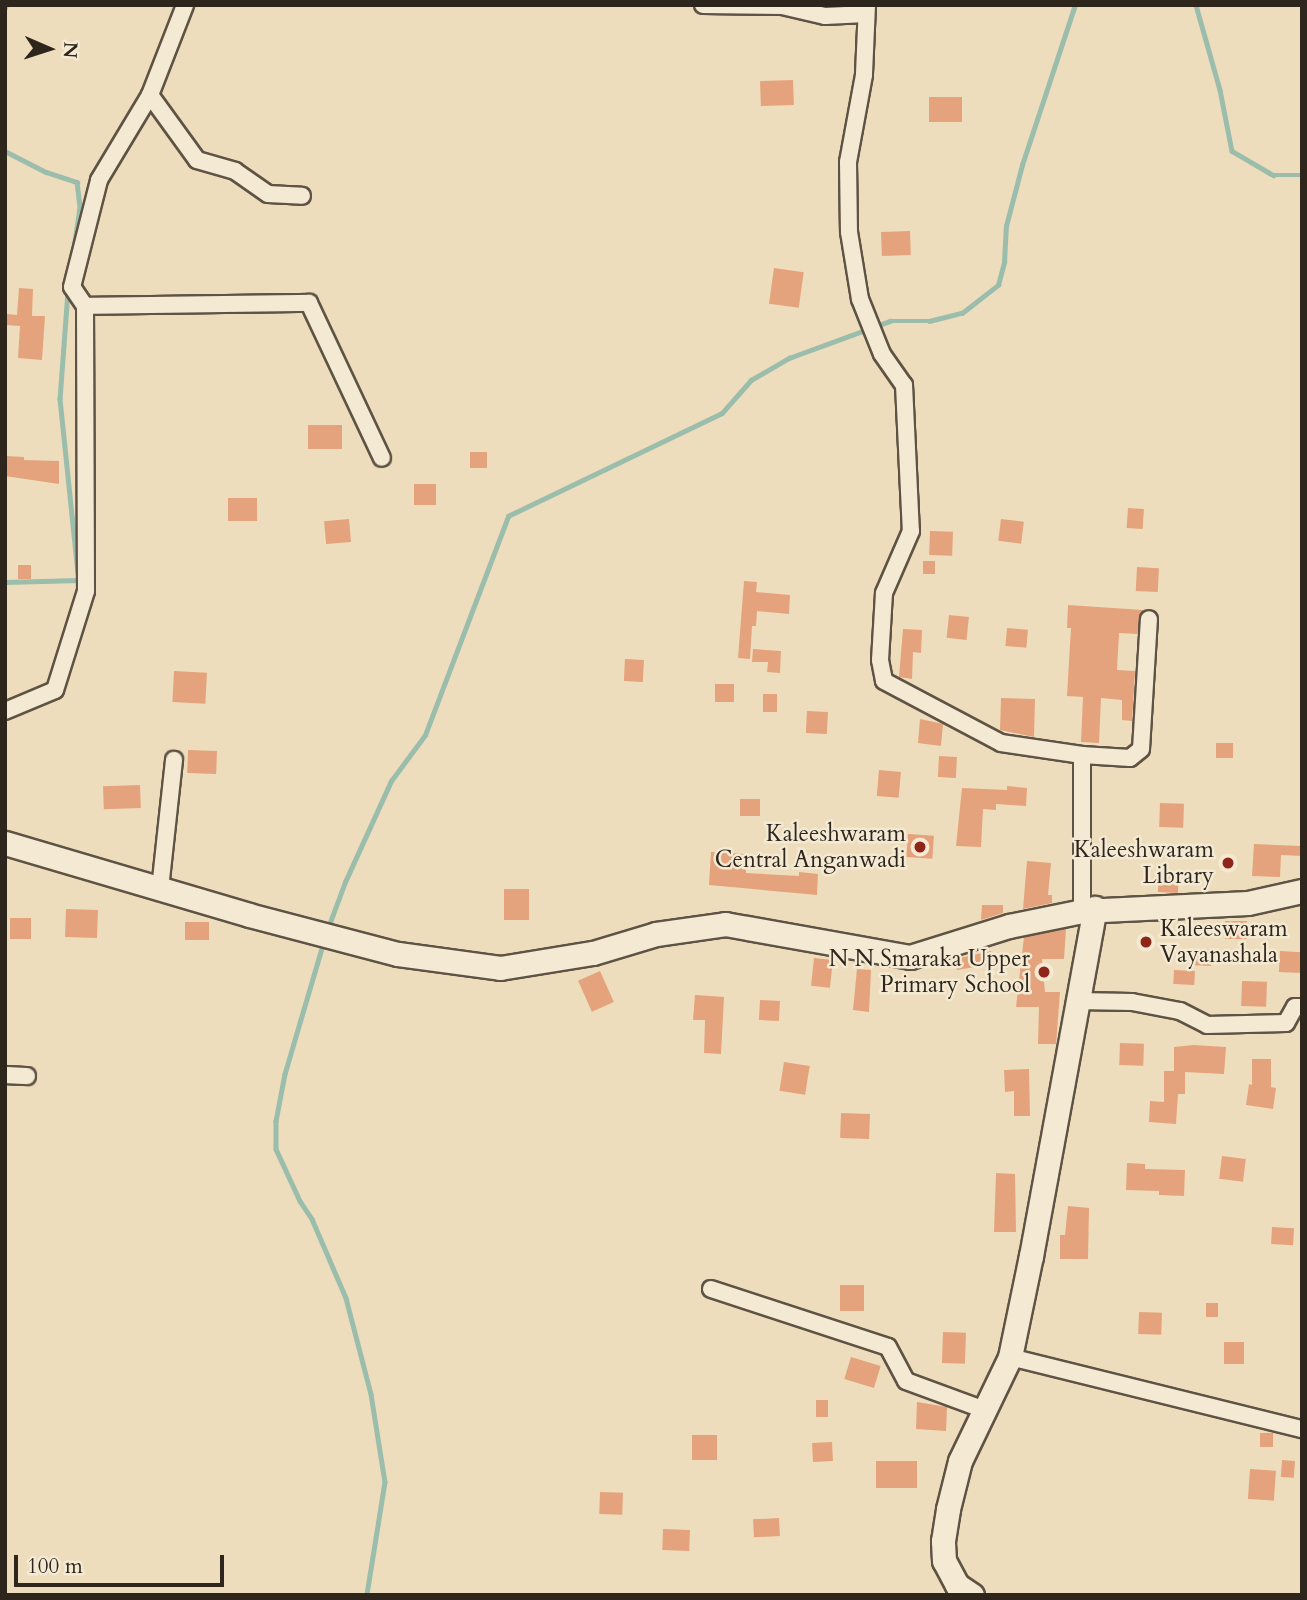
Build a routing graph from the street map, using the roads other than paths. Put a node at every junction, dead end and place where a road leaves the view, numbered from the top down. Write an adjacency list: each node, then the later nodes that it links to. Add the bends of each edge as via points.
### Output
1 (185, 5): 4 (street)
2 (704, 5): 3 (street, via 782,6 825,16)
3 (867, 10): 10 (street, via 864,75 848,162 849,233 860,299 881,354 904,385 912,531 884,593 880,660 884,681 1002,743)
4 (150, 95): 5 (street, via 197,160 235,171 268,194); 6 (street, via 99,180 72,287)
5 (302, 196)
6 (85, 306): 7 (street, via 309,303); 9 (street, via 86,591 55,690)
7 (382, 457)
8 (1149, 619): 10 (street, via 1141,749 1130,758)
9 (5, 711)
10 (1082, 755): 15 (street)
11 (174, 760): 13 (street)
12 (5, 843): 13 (street)
13 (160, 889): 15 (street, via 398,954 500,968 593,953 656,934 725,925 910,957 1009,926)
14 (1302, 891): 15 (street, via 1248,903)
15 (1088, 909): 16 (street)
16 (1077, 1001): 17 (street, via 1132,1002 1180,1011 1207,1025 1286,1023 1295,1007); 21 (street)
17 (1302, 1007)
18 (5, 1075): 19 (street)
19 (27, 1076)
20 (711, 1289): 22 (street, via 888,1347 906,1381)
21 (1010, 1357): 22 (street); 23 (street)
22 (985, 1410): 24 (street, via 960,1461 948,1508 943,1541)
23 (1302, 1429)
24 (949, 1585): 25 (street)
25 (972, 1595)

